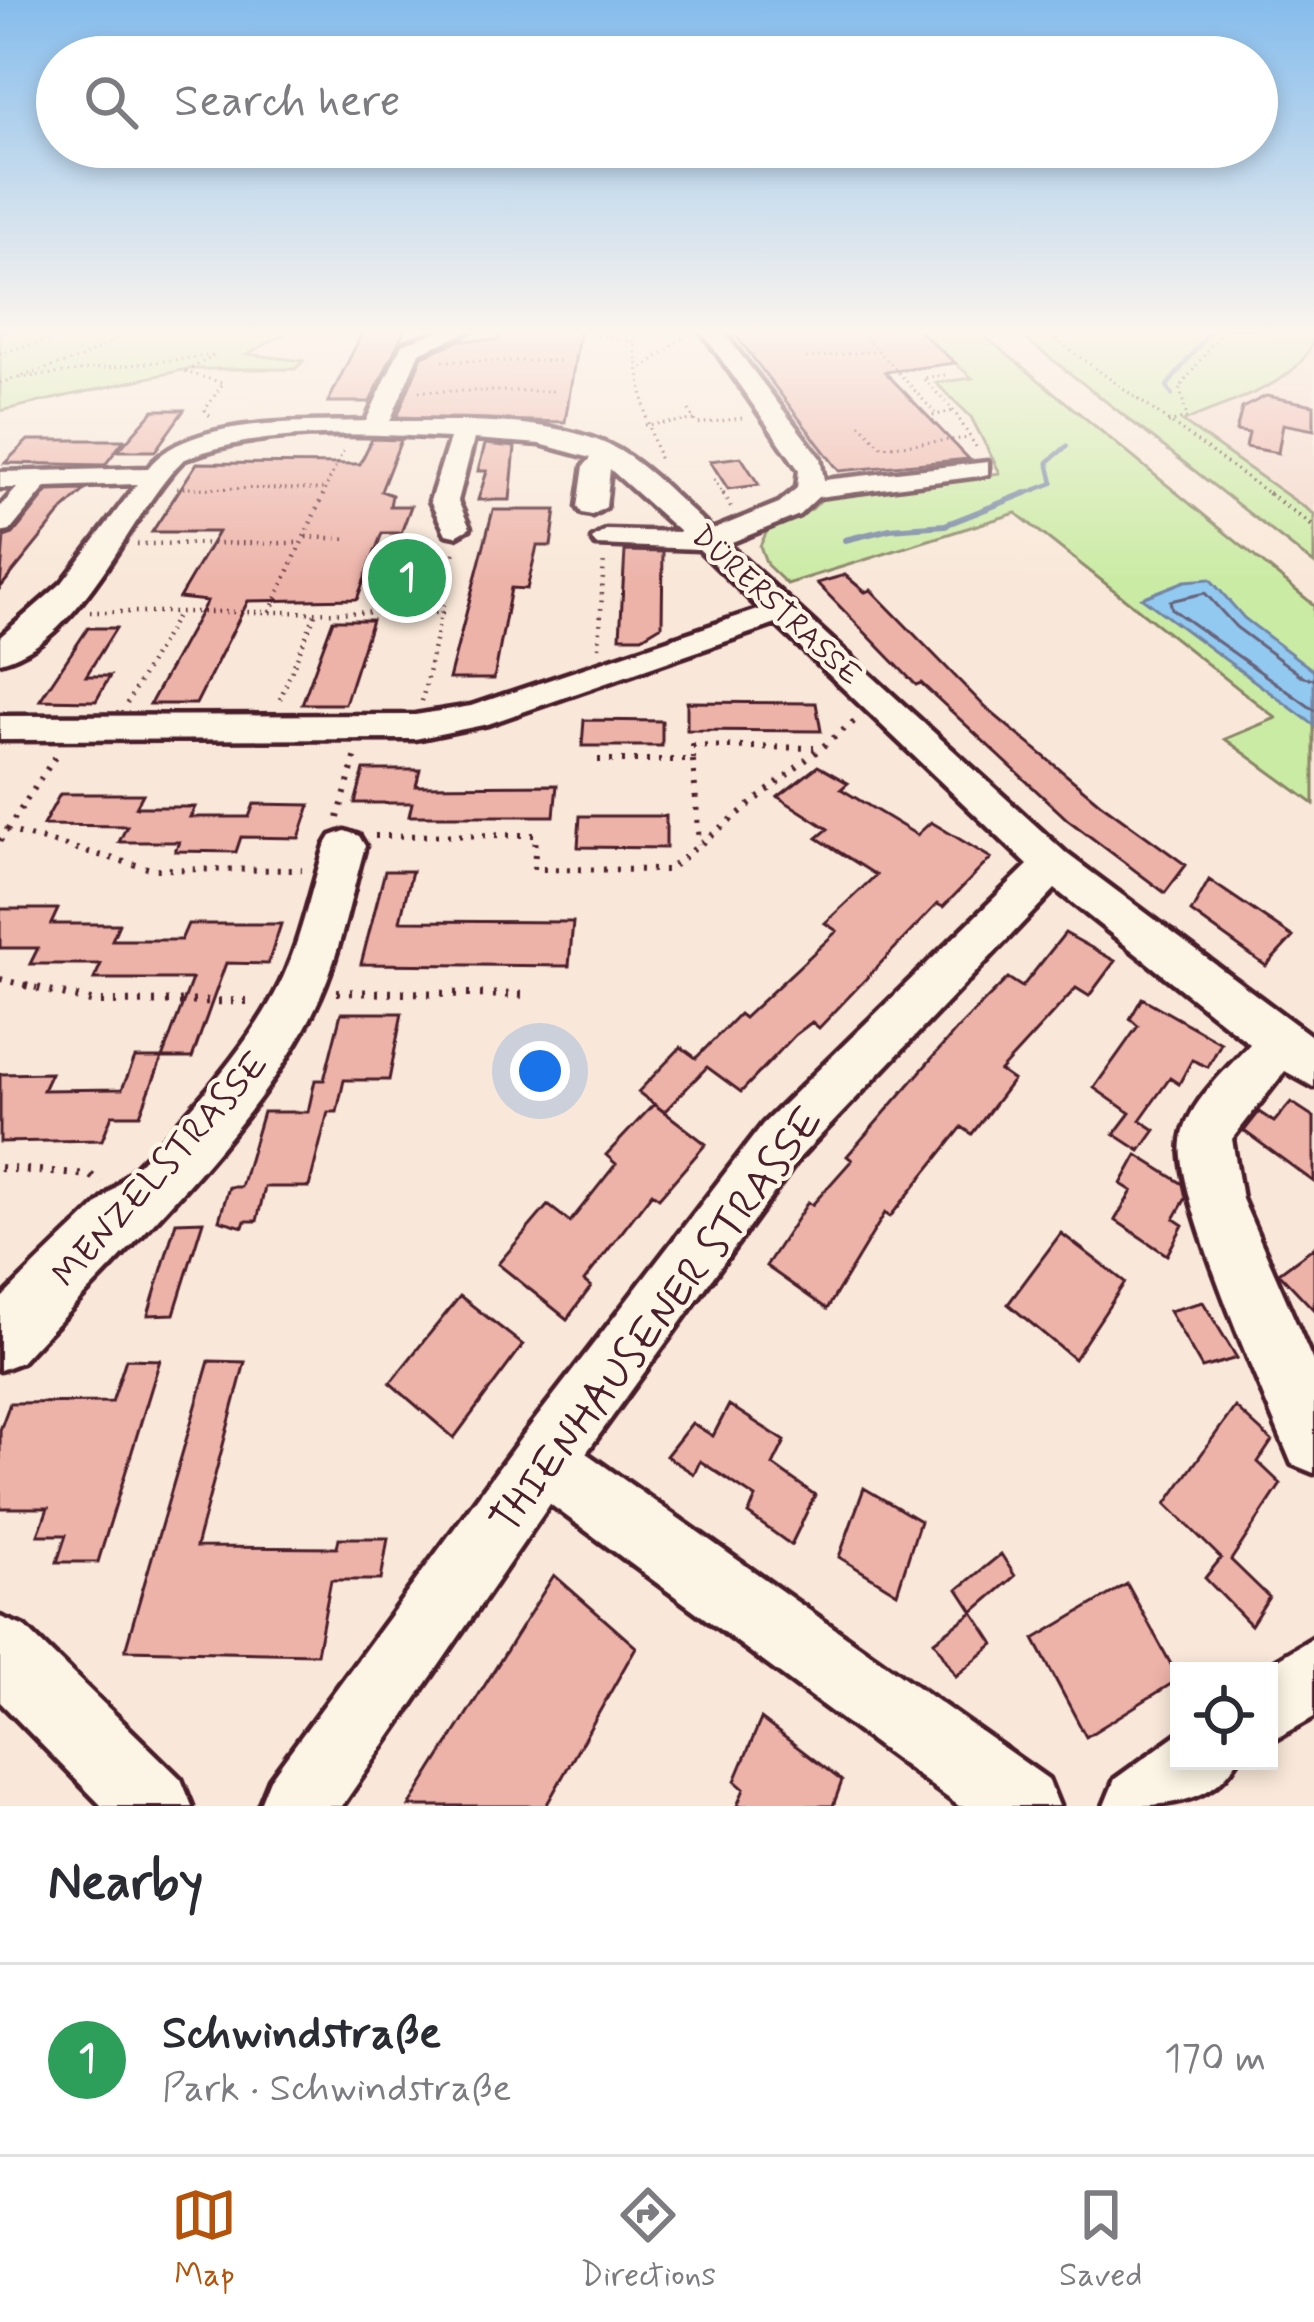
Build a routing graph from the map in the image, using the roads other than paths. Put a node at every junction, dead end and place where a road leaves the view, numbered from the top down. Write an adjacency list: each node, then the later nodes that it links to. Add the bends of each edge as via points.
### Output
1 (380, 413): 4 (street)
2 (772, 413): 10 (street, via 812,470)
3 (464, 431): 4 (street, DÜRERSTRASSE); 5 (street, DÜRERSTRASSE, via 542,436); 14 (street, via 444,501)
4 (373, 432): 9 (street, DÜRERSTRASSE, via 207,428)
5 (610, 456): 11 (street, DÜRERSTRASSE); 12 (street, via 597,466)
6 (979, 468): 10 (street)
7 (40, 477): 8 (street); 9 (street); 13 (street)
8 (0, 480)
9 (154, 482): 17 (street, via 57,612)
10 (810, 490): 15 (street, via 789,509)
11 (642, 498): 15 (street, DÜRERSTRASSE); 15 (street, via 619,539)
12 (592, 507)
13 (0, 524)
14 (456, 528)
15 (710, 541): 16 (street, DÜRERSTRASSE)
16 (787, 610): 18 (street, via 476,716 415,727); 20 (street, DÜRERSTRASSE)
17 (0, 652)
18 (0, 728)
19 (341, 858): 22 (street, MENZELSTRASSE, via 298,996 271,1044 226,1103)
20 (1053, 866): 21 (street, DÜRERSTRASSE); 24 (street, THIENHAUSENER STRASSE, via 781,1141)
21 (1297, 1054): 23 (street, via 1207,1134 1205,1163)
22 (0, 1341)
23 (1314, 1442)
24 (543, 1460): 30 (street, THIENHAUSENER STRASSE); 31 (street)
25 (0, 1652): 29 (street)
26 (1314, 1672): 27 (street)
27 (1278, 1700)
28 (1188, 1770): 32 (street)
29 (154, 1806)
30 (297, 1806)
31 (1021, 1806)
32 (1142, 1806)

